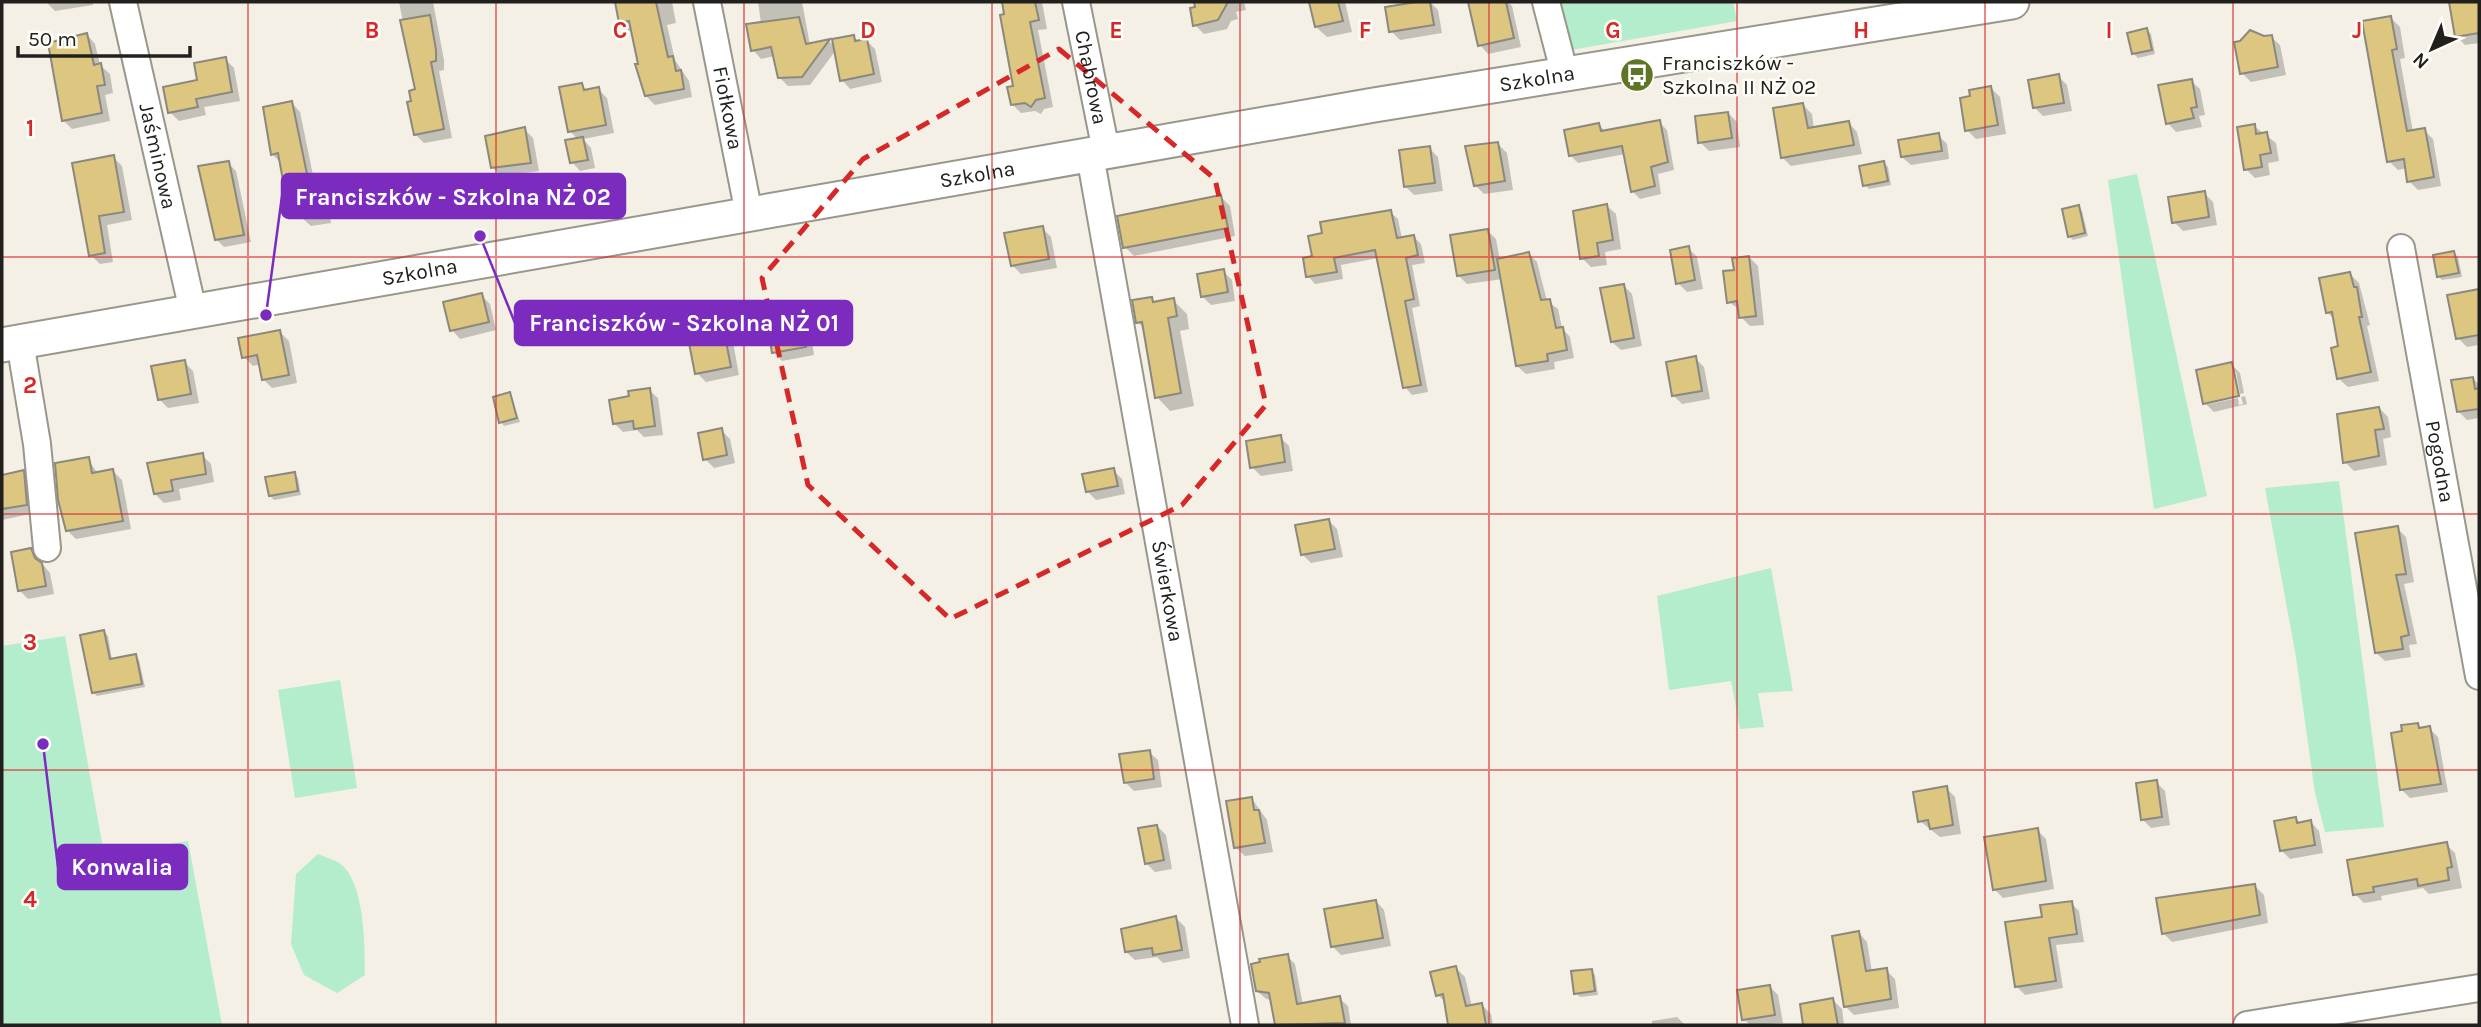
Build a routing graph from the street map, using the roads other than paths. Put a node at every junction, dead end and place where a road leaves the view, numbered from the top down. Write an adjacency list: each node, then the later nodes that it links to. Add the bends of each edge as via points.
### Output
1 (123, 2): 10 (street, Jaśminowa)
2 (707, 2): 8 (street, Fiołkowa)
3 (1076, 2): 7 (street, Chabrowa, via 1103,136)
4 (1546, 2): 6 (street)
5 (2012, 2): 6 (street, Szkolna)
6 (1565, 75): 7 (street, Szkolna)
7 (1100, 153): 8 (street, Szkolna); 15 (street, Świerkowa)
8 (749, 214): 10 (street, Szkolna)
9 (2401, 248): 13 (street, Pogodna)
10 (193, 310): 11 (street, Szkolna)
11 (11, 343): 12 (street, via 37,444)
12 (47, 548)
13 (2479, 676)
14 (2479, 988): 16 (street)
15 (1245, 1025)
16 (2247, 1025)

